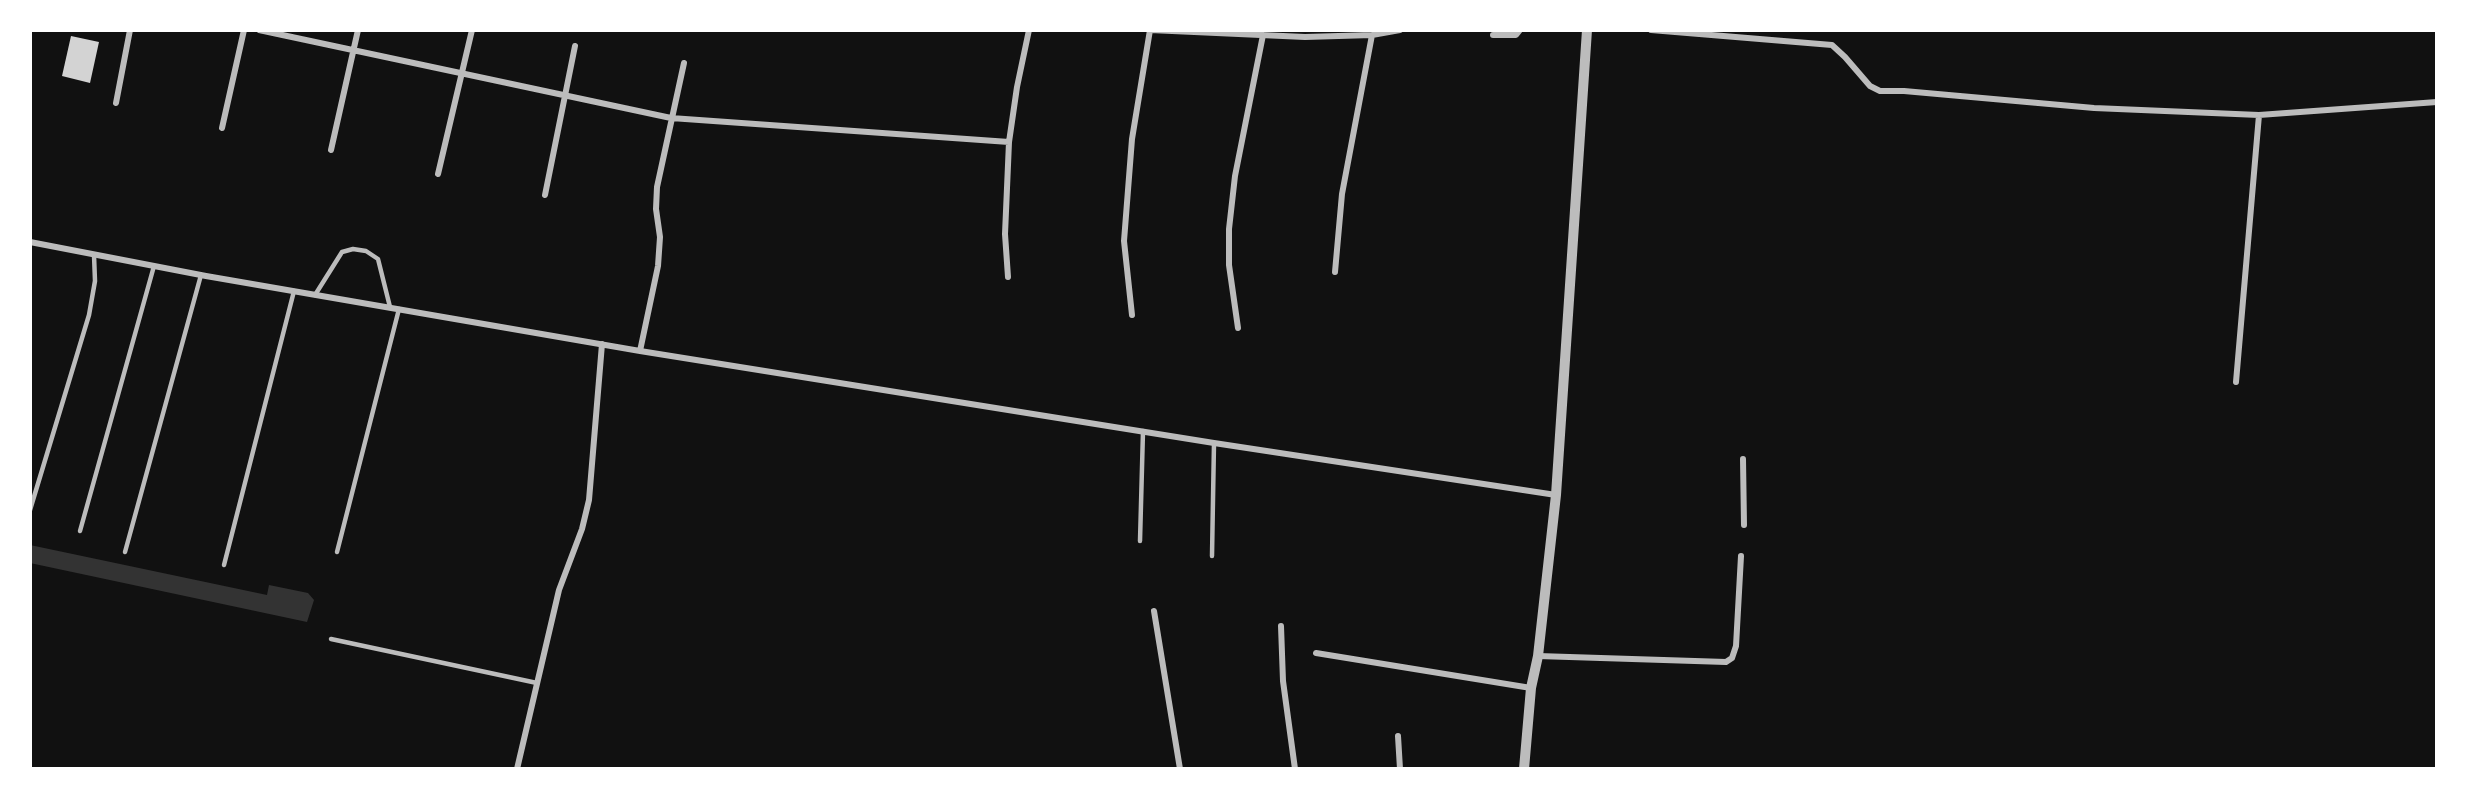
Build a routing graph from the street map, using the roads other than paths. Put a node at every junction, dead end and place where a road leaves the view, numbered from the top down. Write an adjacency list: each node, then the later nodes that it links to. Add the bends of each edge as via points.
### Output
1 (130, 30): 23 (street)
2 (244, 30): 26 (street)
3 (259, 30): 18 (street)
4 (358, 30): 18 (street)
5 (472, 30): 20 (street)
6 (1029, 30): 27 (street)
7 (1150, 30): 8 (street); 41 (street, via 1132,139 1125,230)
8 (1167, 30): 14 (street)
9 (1400, 30): 15 (street)
10 (1520, 30): 16 (street, via 1516,35)
11 (1587, 30): 49 (street)
12 (1651, 30): 24 (street, via 1832,45 1870,86 1880,91 2094,108)
13 (1284, 33): 14 (street); 15 (street)
14 (1263, 35): 42 (street, via 1235,176 1229,229 1229,266)
15 (1372, 35): 34 (street, via 1342,194)
16 (1493, 35)
17 (575, 46): 21 (street)
18 (354, 50): 20 (street); 28 (street)
19 (684, 63): 25 (street)
20 (461, 72): 21 (street); 29 (street)
21 (565, 94): 25 (street); 30 (street)
22 (2437, 102): 24 (street)
23 (116, 104)
24 (2259, 115): 45 (street)
25 (671, 118): 27 (street); 44 (street, via 657,187 658,266)
26 (222, 128)
27 (1009, 141): 36 (street, via 1005,234)
28 (331, 150)
29 (438, 174)
30 (545, 195)
31 (30, 242): 32 (street)
32 (94, 255): 33 (street); 50 (lane, via 95,281 89,315)
33 (154, 266): 35 (street); 52 (lane)
34 (1335, 272)
35 (201, 275): 37 (street); 54 (lane)
36 (1008, 276)
37 (294, 291): 38 (street); 58 (lane)
38 (315, 295): 39 (street); 39 (lane, via 342,252 366,251 378,260)
39 (390, 307): 40 (street)
40 (399, 309): 43 (street); 55 (lane)
41 (1132, 315)
42 (1238, 328)
43 (602, 344): 44 (street); 64 (street, via 589,500 558,590)
44 (640, 351): 46 (street)
45 (2236, 382)
46 (1143, 431): 47 (street); 53 (lane)
47 (1214, 443): 49 (street); 56 (lane)
48 (1743, 459): 51 (street)
49 (1556, 495): 63 (street)
50 (30, 510)
51 (1744, 525)
52 (80, 531)
53 (1140, 541)
54 (125, 552)
55 (337, 552)
56 (1212, 556)
57 (1741, 556): 63 (street, via 1736,646 1726,662)
58 (224, 565)
59 (1154, 611): 68 (street)
60 (1281, 626): 69 (street, via 1283,681)
61 (331, 639): 64 (lane)
62 (1316, 653): 65 (street)
63 (1538, 656): 65 (street)
64 (537, 683): 67 (street)
65 (1531, 688): 71 (street)
66 (1398, 736): 70 (street)
67 (517, 769)
68 (1180, 769)
69 (1295, 769)
70 (1400, 769)
71 (1524, 769)

